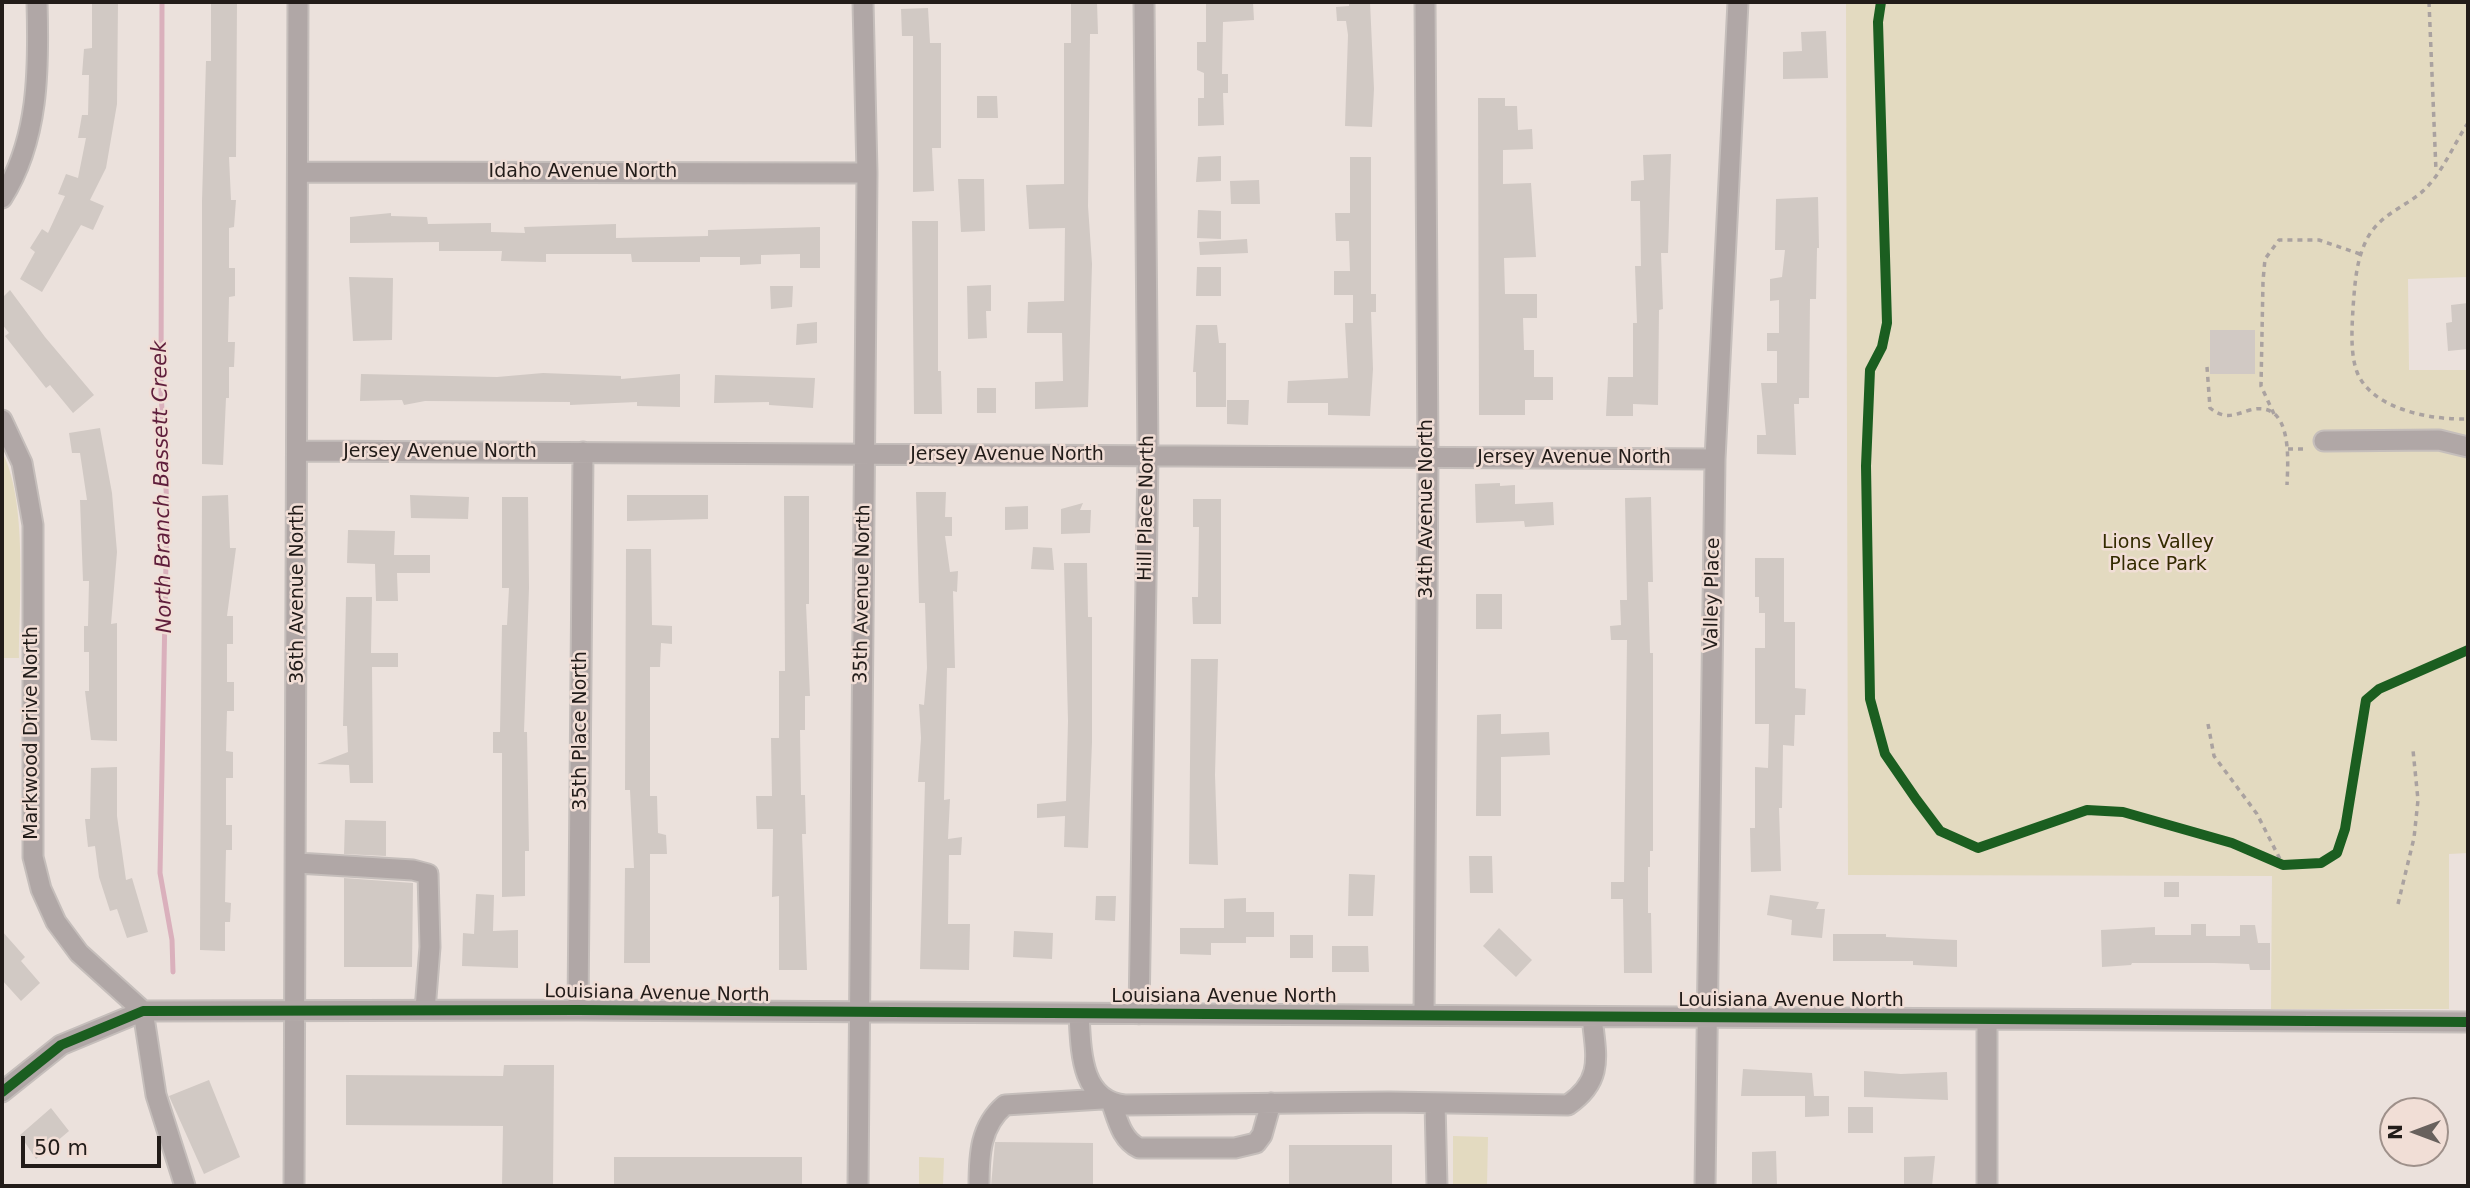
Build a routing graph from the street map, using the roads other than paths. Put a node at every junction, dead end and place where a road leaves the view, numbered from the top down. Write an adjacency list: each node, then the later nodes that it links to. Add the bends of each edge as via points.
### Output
1 (37, 2): 9 (street, via 39,64 34,106 25,148)
2 (298, 2): 7 (street, 36th Avenue North)
3 (863, 2): 8 (street, 35th Avenue North)
4 (1144, 2): 16 (street, Hill Place North)
5 (1424, 2): 17 (street, 34th Avenue North)
6 (1738, 2): 18 (street, Valley Place)
7 (300, 172): 8 (street, Idaho Avenue North); 13 (street, 36th Avenue North)
8 (867, 173): 15 (street, 35th Avenue North)
9 (2, 198)
10 (2, 420): 23 (street, Markwood Drive North, via 22,463 33,525 33,857 56,922 79,953)
11 (2320, 445): 12 (street, via 2439,440)
12 (2468, 447)
13 (299, 451): 14 (street, Jersey Avenue North); 19 (street, 36th Avenue North)
14 (583, 452): 15 (street, Jersey Avenue North); 22 (street, 35th Place North)
15 (865, 454): 16 (street, Jersey Avenue North); 24 (street, 35th Avenue North)
16 (1148, 456): 17 (street, Jersey Avenue North); 26 (street, Hill Place North)
17 (1428, 457): 18 (street, Jersey Avenue North); 27 (street, 34th Avenue North)
18 (1715, 459): 29 (street, Valley Place)
19 (297, 863): 20 (street, 36th Avenue North); 21 (street, via 428,874 430,947)
20 (294, 1009): 21 (street, Louisiana Avenue North); 23 (street, Louisiana Avenue North); 37 (street, 36th Avenue North)
21 (425, 1010): 22 (street, Louisiana Avenue North)
22 (578, 1010): 24 (street, Louisiana Avenue North)
23 (143, 1011): 32 (street, Louisiana Avenue North, via 61,1045); 36 (street, via 156,1095)
24 (858, 1014): 25 (street, Louisiana Avenue North); 38 (street, 35th Avenue North)
25 (1079, 1014): 26 (street, Louisiana Avenue North); 33 (street, via 1089,1083)
26 (1139, 1014): 27 (street, Louisiana Avenue North)
27 (1423, 1015): 28 (street, Louisiana Avenue North)
28 (1592, 1017): 29 (street, Louisiana Avenue North); 35 (street, via 1594,1075 1589,1087 1568,1105)
29 (1705, 1018): 30 (street, Louisiana Avenue North); 41 (street, Valley Place)
30 (1987, 1020): 31 (street, Louisiana Avenue North); 42 (street)
31 (2468, 1022)
32 (2, 1092)
33 (1107, 1101): 34 (street); 34 (street, via 1130,1144 1139,1148 1236,1148 1256,1143); 39 (street, via 1006,1105 985,1132)
34 (1271, 1103): 35 (street)
35 (1435, 1103): 40 (street)
36 (185, 1186)
37 (294, 1186)
38 (858, 1186)
39 (979, 1186)
40 (1437, 1186)
41 (1705, 1186)
42 (1987, 1186)

